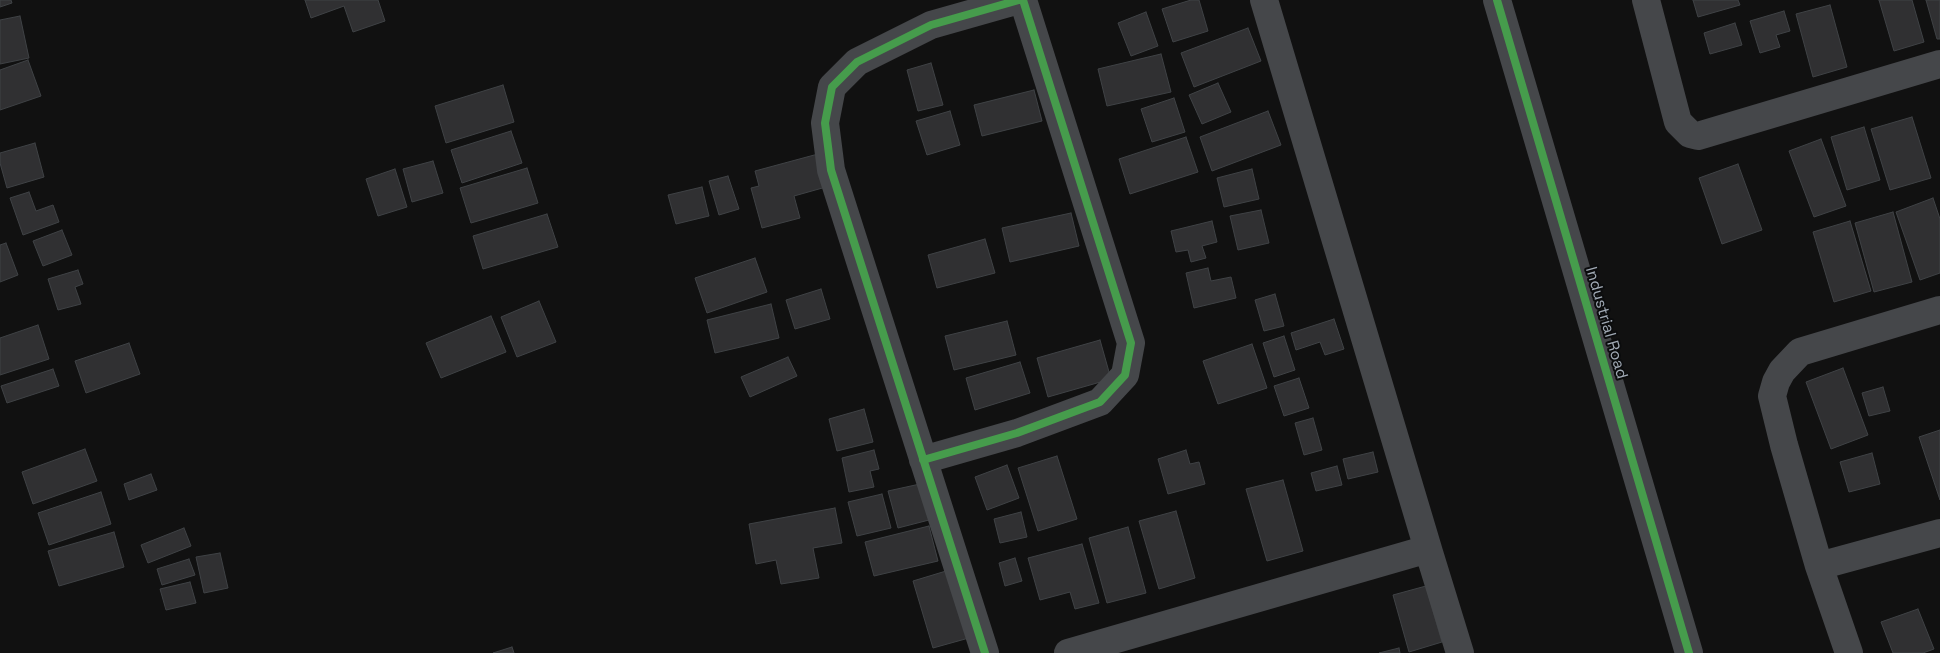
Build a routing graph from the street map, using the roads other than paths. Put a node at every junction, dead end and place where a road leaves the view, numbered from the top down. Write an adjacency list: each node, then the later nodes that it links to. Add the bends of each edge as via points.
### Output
1 (1018, 0): 8 (street, via 930,26 857,62 832,87 825,123 831,170)
2 (1023, 0): 8 (street, via 1131,343 1125,375 1100,402 1017,433)
3 (1264, 0): 10 (street)
4 (1497, 0): 15 (street, Industrial Road)
5 (1646, 0): 6 (street, via 1678,122 1690,134 1698,136)
6 (1940, 64)
7 (1940, 310): 11 (street, via 1800,352 1776,382 1772,396)
8 (923, 460): 12 (street)
9 (1940, 533): 11 (street)
10 (1428, 549): 13 (street); 14 (street)
11 (1819, 566): 16 (street)
12 (985, 653)
13 (1068, 653)
14 (1460, 653)
15 (1689, 653)
16 (1849, 653)

